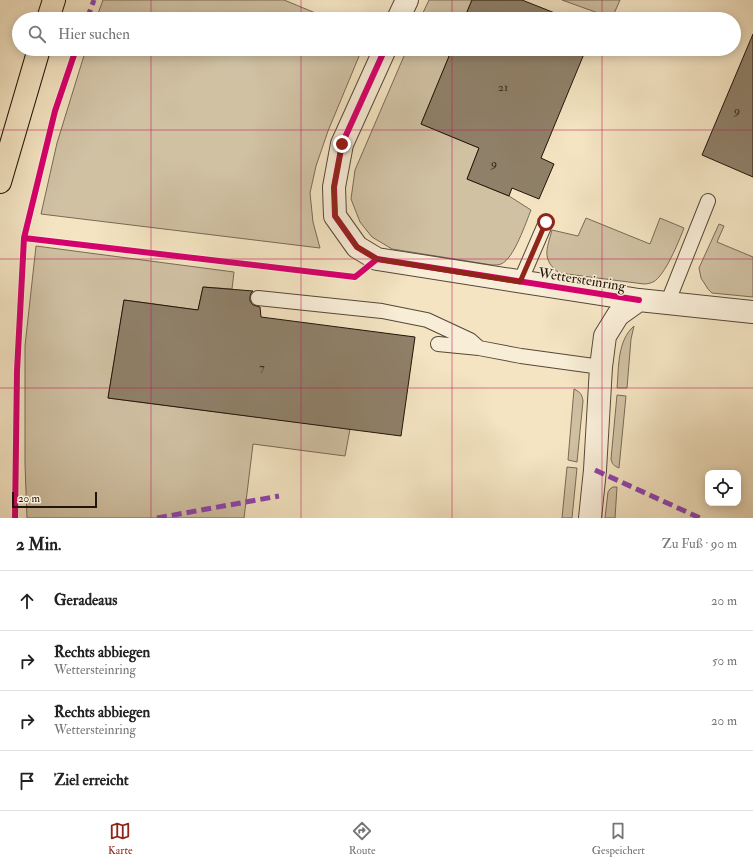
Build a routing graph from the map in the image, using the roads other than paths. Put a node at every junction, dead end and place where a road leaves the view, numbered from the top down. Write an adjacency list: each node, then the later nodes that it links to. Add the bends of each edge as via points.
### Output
1 (54, 0): 3 (highway)
2 (407, 0): 4 (street)
3 (50, 12)
4 (401, 12)
5 (37, 56): 7 (highway)
6 (382, 56): 10 (street, Wettersteinring, via 342,144 334,187 335,216 357,247 377,259)
7 (0, 182)
8 (708, 201): 13 (lane)
9 (546, 222): 10 (lane)
10 (520, 282): 12 (street, Wettersteinring)
11 (258, 298): 16 (lane, via 382,311 428,320 470,340)
12 (640, 300): 13 (street, Wettersteinring); 17 (street, Wettersteinring, via 618,314 605,336)
13 (667, 304): 14 (street, Wettersteinring)
14 (753, 312)
15 (438, 344): 16 (lane)
16 (479, 348): 17 (lane)
17 (602, 367): 18 (street, Wettersteinring)
18 (590, 518)

